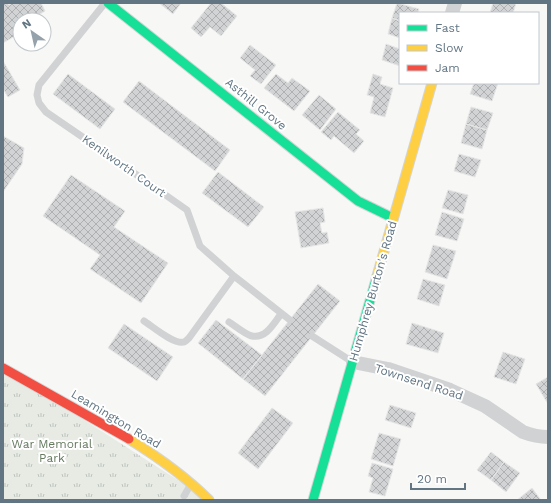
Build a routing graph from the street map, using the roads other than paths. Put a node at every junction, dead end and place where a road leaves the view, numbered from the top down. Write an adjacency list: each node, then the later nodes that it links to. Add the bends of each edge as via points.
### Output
1 (105, 3): 5 (lane, Kenilworth Court, via 39,85 39,104 46,112 186,210 200,246)
2 (108, 3): 4 (street, Asthill Grove, via 352,196)
3 (432, 84): 4 (street, Humphrey Burton's Road)
4 (393, 218): 11 (street, Humphrey Burton's Road)
5 (234, 276): 6 (lane, Kenilworth Court); 8 (lane, via 184,342 170,339)
6 (281, 314): 7 (lane, Kenilworth Court); 9 (lane, via 261,336 251,336)
7 (290, 320)
8 (144, 321)
9 (229, 322)
10 (312, 336): 11 (lane)
11 (353, 362): 13 (street, Townsend Road, via 388,369 450,390 485,406 523,432); 17 (street, Humphrey Burton's Road)
12 (3, 368): 14 (street, Leamington Road, via 111,429)
13 (548, 437)
14 (192, 482): 15 (lane); 16 (street, Leamington Road)
15 (184, 496)
16 (209, 500)
17 (313, 500)

